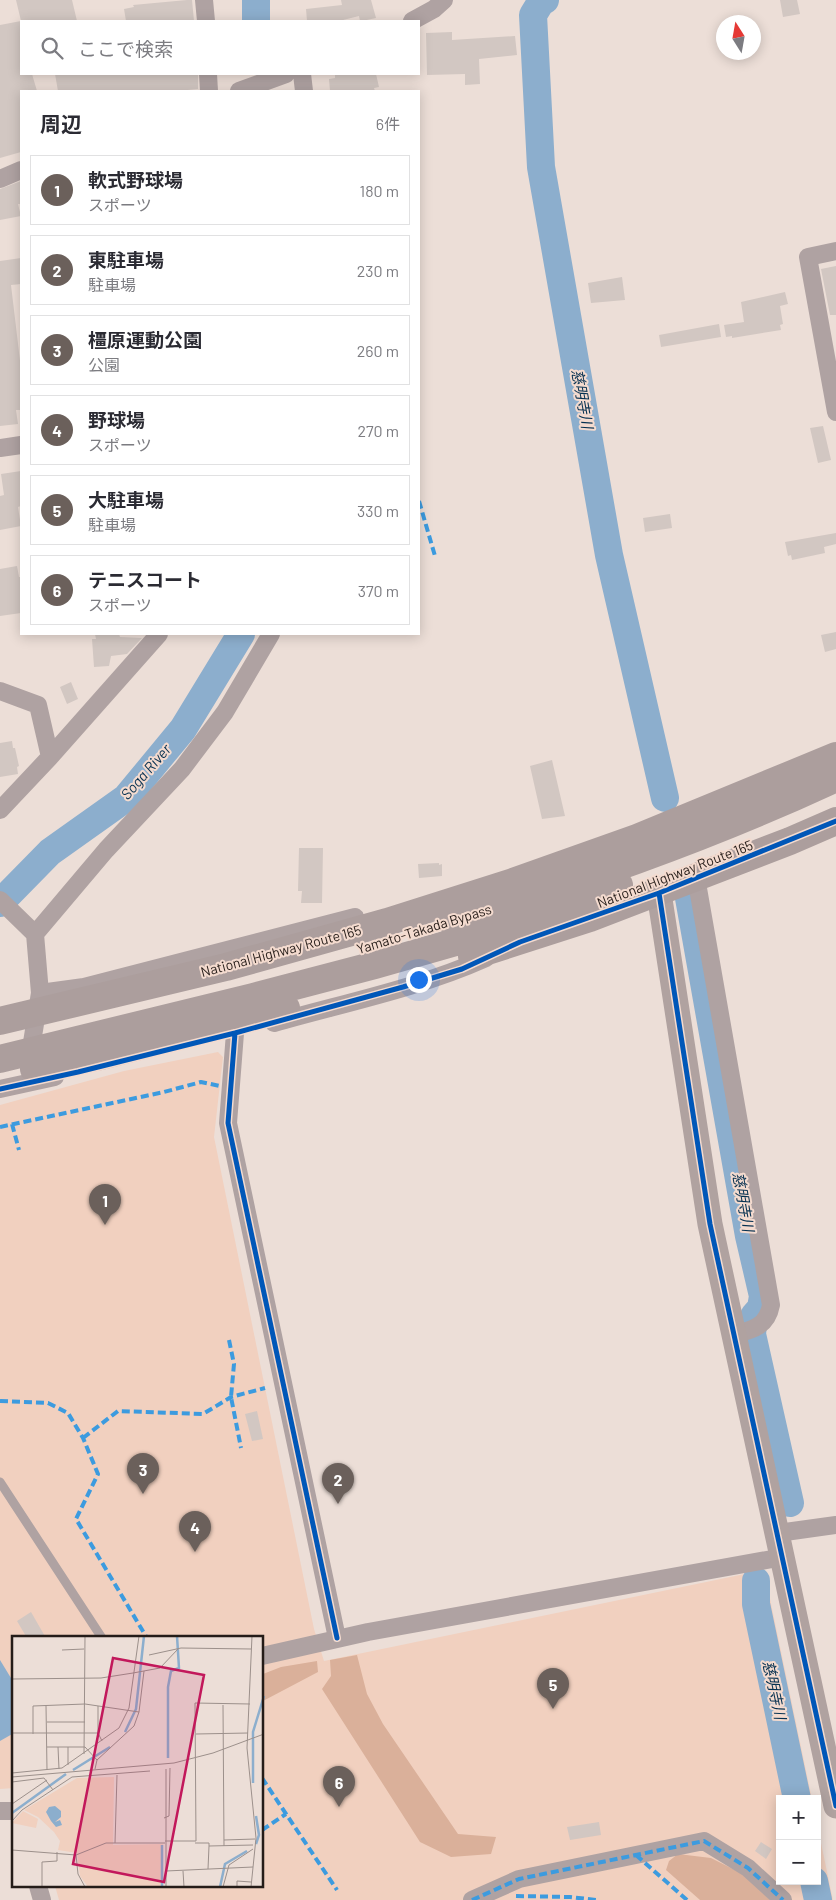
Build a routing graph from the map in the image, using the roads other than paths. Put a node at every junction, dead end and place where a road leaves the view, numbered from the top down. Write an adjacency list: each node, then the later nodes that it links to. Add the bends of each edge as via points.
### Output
1 (204, 0): 3 (street)
2 (444, 0): 4 (street)
3 (206, 20)
4 (414, 20)
5 (208, 75): 8 (street)
6 (283, 75): 9 (street)
7 (302, 75): 10 (street)
8 (208, 90)
9 (242, 90)
10 (304, 90)
11 (20, 170): 12 (street)
12 (0, 179)
13 (836, 251): 14 (street, via 808,257)
14 (836, 412)
15 (20, 445): 16 (street)
16 (0, 448)
17 (158, 635): 21 (street)
18 (270, 635): 30 (street, via 225,712 182,769)
19 (0, 691): 21 (street, via 38,705)
20 (836, 756): 27 (highway, National Highway Route 165, via 637,838)
21 (50, 757): 24 (street)
22 (836, 778): 34 (highway, Yamato-Takada Bypass, via 721,828 490,910 256,976)
23 (836, 799): 35 (highway, Yamato-Takada Bypass, via 730,844 494,930 253,997)
24 (0, 810)
25 (836, 821): 26 (highway, National Highway Route 165)
26 (696, 877): 28 (highway, National Highway Route 165); 39 (street, via 770,1298 770,1313 765,1322)
27 (513, 882): 31 (street, via 383,910 84,987); 32 (highway, National Highway Route 165, via 387,922 226,967)
28 (659, 893): 33 (highway, National Highway Route 165, via 520,942); 39 (street, via 703,1187)
29 (0, 900): 30 (street)
30 (33, 932): 31 (street)
31 (40, 993): 37 (street)
32 (0, 1021)
33 (238, 1027): 36 (highway, National Highway Route 165); 37 (street); 45 (street, via 228,1122)
34 (0, 1039)
35 (0, 1059)
36 (0, 1076)
37 (26, 1084): 38 (street)
38 (0, 1089)
39 (746, 1331): 42 (street)
40 (0, 1482): 44 (lane)
41 (836, 1525): 42 (street)
42 (778, 1533): 43 (street)
43 (783, 1557): 45 (street); 47 (street)
44 (101, 1636)
45 (337, 1638): 46 (street)
46 (264, 1656)
47 (836, 1801)
48 (472, 1900): 49 (street, via 519,1879 704,1841 748,1868)
49 (783, 1900)

